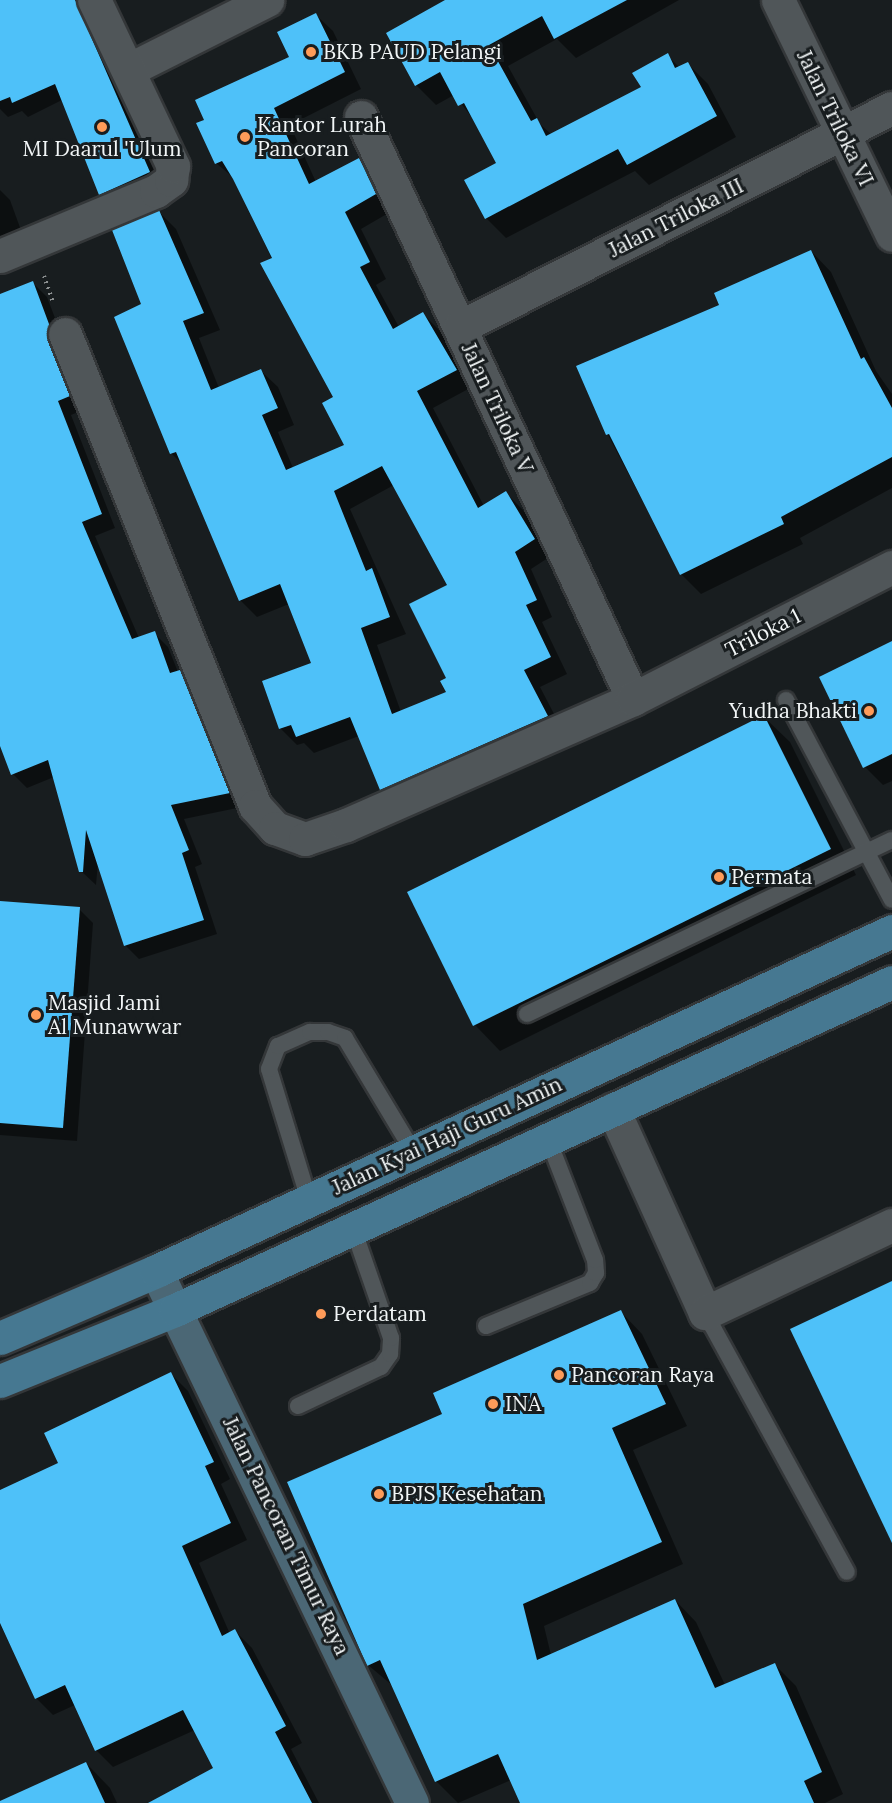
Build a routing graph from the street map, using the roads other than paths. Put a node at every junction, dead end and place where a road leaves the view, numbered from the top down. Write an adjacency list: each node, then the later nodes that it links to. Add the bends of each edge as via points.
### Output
1 (94, 0): 4 (street)
2 (267, 0): 4 (street)
3 (778, 0): 7 (street, Jalan Triloka VI)
4 (128, 70): 9 (street, via 173,166 171,180 156,191)
5 (892, 108): 7 (street, Jalan Triloka III)
6 (361, 117): 10 (street, Jalan Triloka V)
7 (842, 134): 8 (street, Jalan Triloka VI); 10 (street, Jalan Triloka III)
8 (892, 235)
9 (0, 256)
10 (460, 327): 13 (street, Jalan Triloka V)
11 (65, 334): 13 (street, Triloka 1, via 255,806 275,828 305,839 346,825)
12 (892, 567): 13 (street, Triloka 1)
13 (633, 699)
14 (786, 700): 16 (lane)
15 (892, 840): 16 (lane)
16 (867, 853): 17 (lane); 20 (lane)
17 (892, 900)
18 (892, 931): 23 (main road, Jalan Kyai Haji Guru Amin)
19 (892, 982): 21 (main road, Jalan Kyai Haji Guru Amin)
20 (527, 1014)
21 (613, 1109): 22 (main road, Jalan Kyai Haji Guru Amin); 29 (street)
22 (548, 1139): 26 (main road, Jalan Kyai Haji Guru Amin); 30 (lane, via 595,1260 596,1273 590,1283)
23 (409, 1144): 24 (main road, Jalan Kyai Haji Guru Amin); 24 (lane, via 345,1038 328,1032 310,1032 278,1046 269,1069)
24 (307, 1192): 27 (main road, Jalan Kyai Haji Guru Amin)
25 (892, 1225): 29 (street)
26 (353, 1228): 28 (main road, Jalan Kyai Haji Guru Amin); 33 (lane, via 391,1338 390,1354 381,1367)
27 (156, 1271): 28 (street, Jalan Pancoran Timur Raya); 31 (main road, Jalan Kyai Haji Guru Amin)
28 (175, 1310): 32 (main road, Jalan Kyai Haji Guru Amin); 35 (street, Jalan Pancoran Timur Raya)
29 (705, 1313): 34 (lane)
30 (486, 1326)
31 (0, 1338)
32 (0, 1381)
33 (298, 1406)
34 (847, 1572)
35 (412, 1803)

